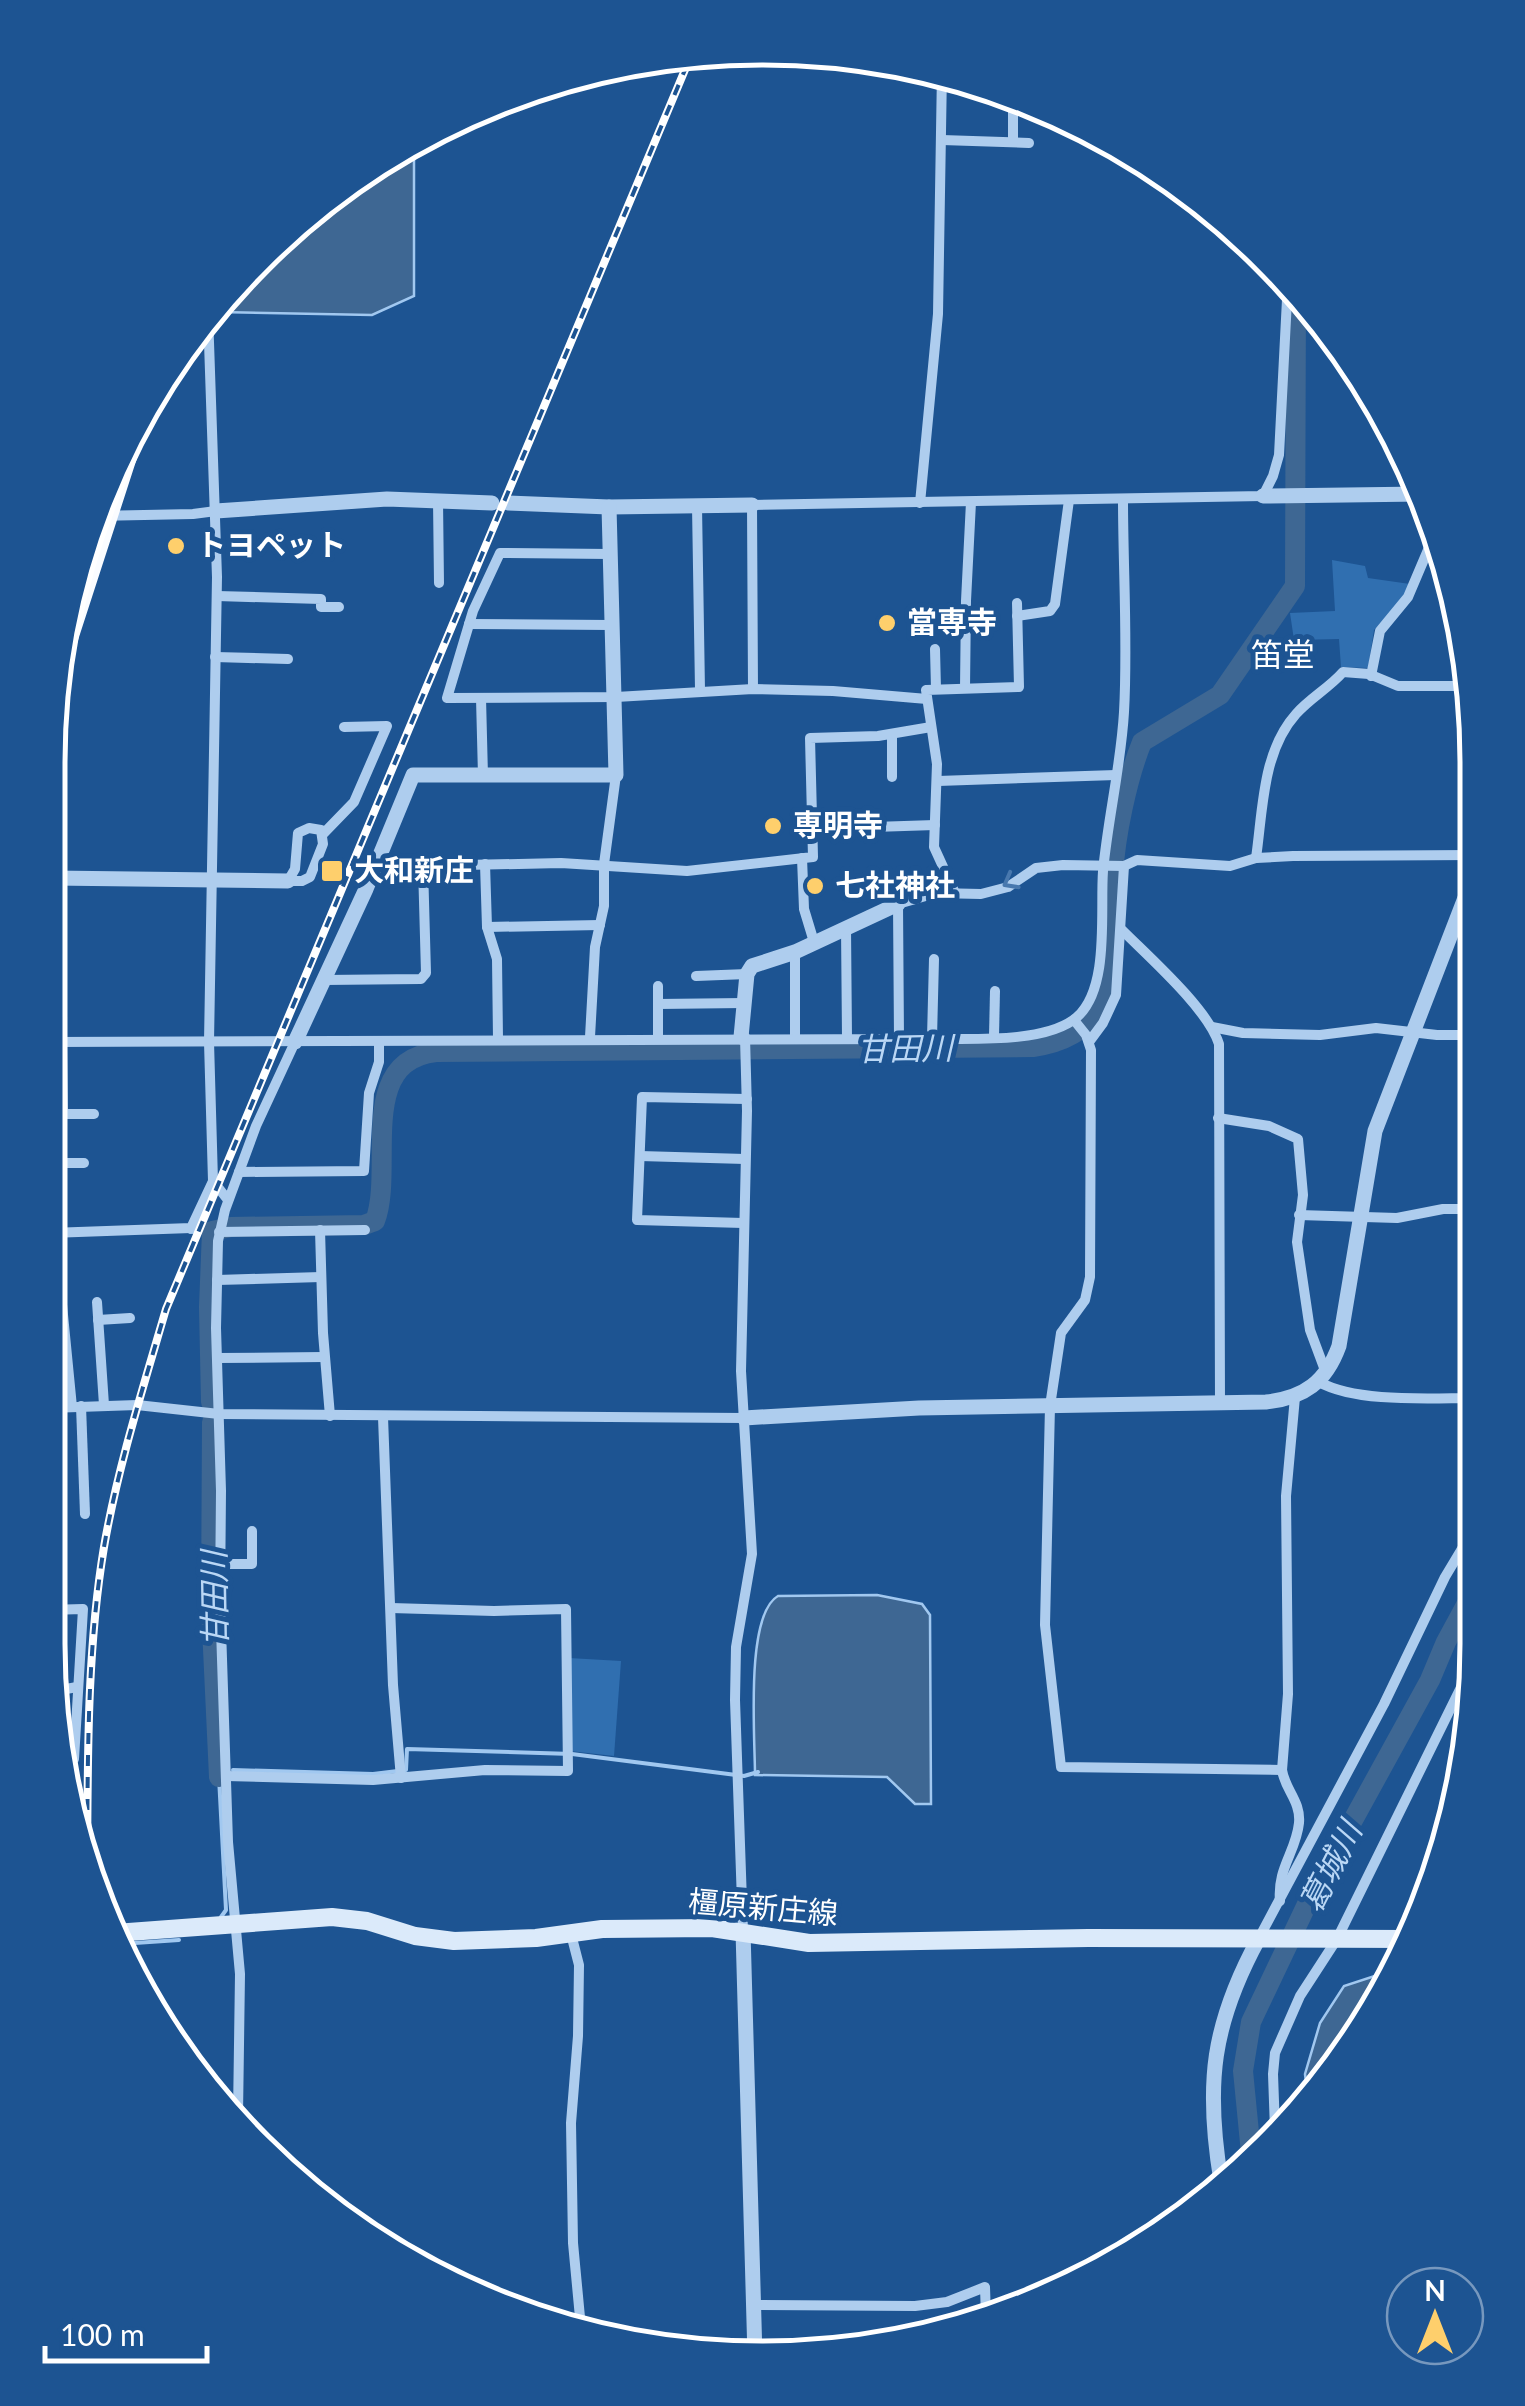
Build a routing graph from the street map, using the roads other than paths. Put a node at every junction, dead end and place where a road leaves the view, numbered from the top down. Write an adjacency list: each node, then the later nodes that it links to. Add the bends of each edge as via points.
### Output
1 (942, 89): 3 (street)
2 (1013, 112): 4 (street)
3 (942, 140): 4 (street); 14 (street, via 938,314)
4 (1012, 142): 5 (street)
5 (1029, 143)
6 (1287, 303): 9 (street, via 1279,455)
7 (209, 338): 18 (street)
8 (1406, 494): 9 (street)
9 (1263, 496): 10 (street)
10 (1122, 499): 12 (street); 46 (street, via 1124,698)
11 (438, 500): 17 (street); 18 (street); 22 (street)
12 (1069, 500): 13 (street); 26 (street, via 1055,604 1050,611)
13 (972, 502): 14 (street); 34 (street)
14 (920, 503): 16 (street)
15 (697, 506): 16 (street); 17 (street); 37 (street)
16 (752, 506): 35 (street)
17 (609, 508): 21 (street)
18 (216, 511): 19 (street); 23 (street)
19 (110, 516)
20 (1427, 552): 32 (street, via 1408,598 1380,631)
21 (610, 554): 27 (street, via 500,552); 28 (street)
22 (439, 583)
23 (217, 596): 25 (street, via 321,599 322,607); 30 (street)
24 (1017, 603): 26 (street)
25 (339, 607)
26 (1017, 616): 34 (street, via 1020,687)
27 (469, 624): 28 (street); 39 (street, via 447,698)
28 (611, 624): 38 (street)
29 (935, 649): 36 (street)
30 (215, 657): 31 (street); 61 (street)
31 (288, 659)
32 (1371, 676): 33 (street, via 1398,686); 54 (street, via 1343,672 1286,725 1269,768)
33 (1456, 686)
34 (965, 688): 36 (street)
35 (753, 689): 37 (street); 40 (street)
36 (936, 689): 40 (street, via 926,690)
37 (700, 690): 38 (street)
38 (616, 697): 39 (street); 44 (street)
39 (481, 698): 45 (street)
40 (927, 699): 42 (street)
41 (344, 727): 51 (street, via 387,726 354,802)
42 (931, 727): 43 (street); 48 (street)
43 (892, 734): 47 (street); 50 (street, via 810,738)
44 (616, 775): 45 (street); 56 (street)
45 (482, 776): 59 (street, via 413,776)
46 (1116, 776): 48 (street); 58 (street)
47 (892, 777)
48 (938, 781): 49 (street)
49 (935, 825): 50 (street); 63 (street, via 936,855)
50 (812, 829): 53 (street, via 813,857)
51 (323, 834): 62 (street, via 310,877); 62 (street, via 309,828 298,833 296,869)
52 (1460, 855): 54 (street)
53 (802, 858): 56 (street, via 687,871); 70 (street, via 804,909)
54 (1256, 858): 58 (street, via 1230,866 1137,860)
55 (486, 864): 56 (street); 57 (street); 68 (street)
56 (604, 864): 66 (street)
57 (423, 866): 59 (street); 75 (street, via 421,979)
58 (1114, 866): 63 (street, one-way to 63, via 1036,868 1008,887); 69 (street); 80 (street, via 1099,973)
59 (374, 867): 75 (street)
60 (65, 878): 61 (street)
61 (211, 881): 62 (street); 95 (street)
62 (288, 881)
63 (955, 893): 64 (street)
64 (898, 904): 67 (street); 90 (street)
65 (1460, 910): 82 (street)
66 (600, 925): 68 (street); 85 (street)
67 (846, 926): 70 (street); 89 (street)
68 (487, 927): 93 (street, via 497,959)
69 (1122, 930): 81 (street); 92 (street, via 1116,995)
70 (814, 942): 71 (street)
71 (795, 952): 73 (street, via 752,966); 88 (street)
72 (934, 960): 91 (street)
73 (747, 974): 74 (street); 78 (street)
74 (696, 976)
75 (324, 980): 96 (street)
76 (658, 986): 79 (street)
77 (995, 991): 84 (street)
78 (744, 1003): 79 (street); 87 (street)
79 (658, 1004): 86 (street)
80 (1076, 1022): 84 (street, via 1038,1034); 92 (street)
81 (1212, 1027): 82 (street); 101 (street, via 1221,1058)
82 (1411, 1033): 83 (street); 111 (street, via 1375,1131)
83 (1460, 1035)
84 (994, 1036): 91 (street)
85 (590, 1037): 86 (street); 93 (street)
86 (658, 1037): 87 (street)
87 (743, 1038): 88 (street); 98 (street)
88 (796, 1038): 89 (street)
89 (847, 1038): 90 (street)
90 (899, 1038): 91 (street)
91 (932, 1038)
92 (1088, 1038): 131 (street, via 1090,1277 1085,1300 1057,1345)
93 (498, 1039): 97 (street)
94 (65, 1042): 95 (street)
95 (209, 1042): 96 (street); 107 (street)
96 (295, 1042): 97 (street); 106 (street)
97 (379, 1042): 106 (street, via 364,1171)
98 (746, 1099): 102 (street, via 642,1096); 103 (street)
99 (65, 1114): 100 (street)
100 (94, 1114)
101 (1218, 1118): 110 (street, via 1298,1139); 128 (street)
102 (640, 1156): 103 (street); 112 (street, via 637,1220)
103 (745, 1159): 112 (street)
104 (65, 1163): 105 (street)
105 (84, 1163)
106 (239, 1172): 108 (street)
107 (213, 1181): 108 (street); 116 (street, via 192,1228)
108 (228, 1200): 113 (street)
109 (1460, 1209): 111 (street)
110 (1299, 1216): 111 (street); 125 (street, via 1310,1330)
111 (1359, 1218): 125 (street, via 1339,1346)
112 (743, 1223): 136 (street)
113 (220, 1227): 114 (street); 118 (street)
114 (320, 1230): 115 (street); 117 (street)
115 (366, 1230)
116 (65, 1235)
117 (321, 1277): 118 (street); 123 (street)
118 (217, 1280): 124 (street)
119 (97, 1302): 122 (street)
120 (65, 1317): 130 (street)
121 (130, 1318): 122 (street)
122 (98, 1320): 129 (street)
123 (324, 1357): 124 (street); 134 (street)
124 (217, 1358): 133 (street)
125 (1322, 1378): 126 (street); 127 (street, via 1338,1390)
126 (1294, 1397): 128 (street); 147 (street)
127 (1460, 1397)
128 (1220, 1403): 131 (street)
129 (104, 1405): 130 (street); 133 (street)
130 (77, 1406): 132 (street); 137 (street)
131 (1050, 1406): 136 (street); 147 (street, via 1046,1625 1061,1767)
132 (65, 1407)
133 (219, 1414): 134 (street); 140 (street)
134 (330, 1416): 135 (street)
135 (383, 1417): 136 (street); 141 (street)
136 (744, 1418): 152 (street, via 752,1554 736,1646)
137 (85, 1514)
138 (252, 1531): 140 (street, via 252,1564)
139 (1460, 1552): 150 (street)
140 (221, 1564): 149 (street)
141 (391, 1608): 148 (street); 148 (street, via 566,1609 568,1771)
142 (65, 1609): 143 (street, via 83,1609)
143 (77, 1687): 144 (street); 146 (street)
144 (66, 1689)
145 (1459, 1689): 156 (street)
146 (74, 1755)
147 (1282, 1770): 150 (street, via 1296,1798 1299,1826 1280,1875)
148 (401, 1772): 149 (street, via 373,1780)
149 (226, 1776): 151 (street)
150 (1280, 1901): 155 (street)
151 (234, 1925): 153 (main road, 橿原新庄線); 154 (main road, 橿原新庄線, via 332,1918 433,1940); 158 (street)
152 (743, 1930): 154 (main road, 橿原新庄線); 155 (main road, 橿原新庄線, via 808,1943); 162 (street)
153 (128, 1931)
154 (571, 1934): 163 (street, via 579,1965 571,2123)
155 (1263, 1938): 156 (main road, 橿原新庄線); 160 (street, via 1234,1984 1220,2027 1212,2124)
156 (1330, 1938): 157 (main road, 橿原新庄線); 159 (street, via 1275,2053)
157 (1394, 1939)
158 (238, 2103)
159 (1274, 2117)
160 (1219, 2170)
161 (986, 2304): 162 (street, via 985,2287 915,2306)
162 (755, 2305): 164 (street)
163 (580, 2316)
164 (755, 2341)

